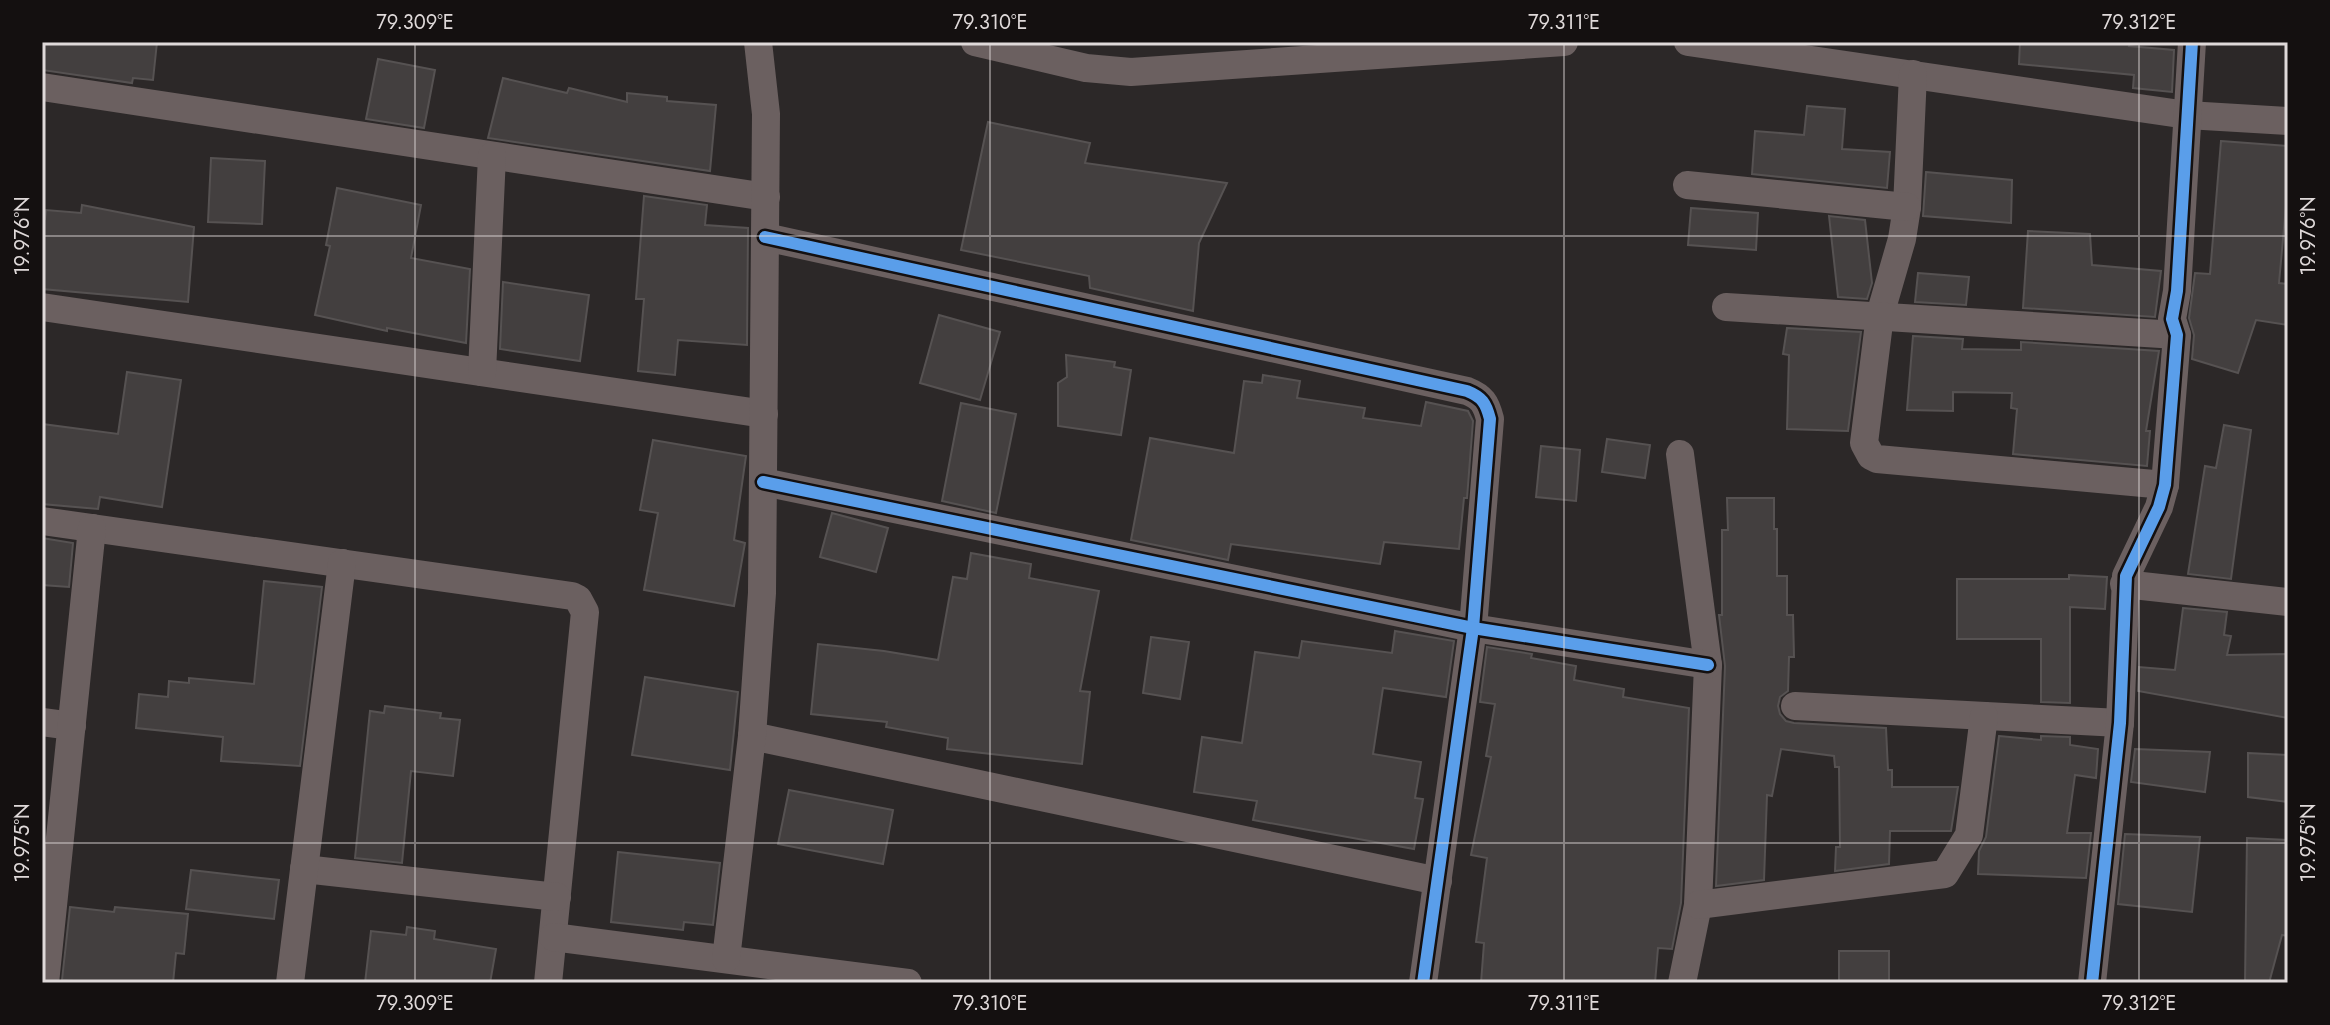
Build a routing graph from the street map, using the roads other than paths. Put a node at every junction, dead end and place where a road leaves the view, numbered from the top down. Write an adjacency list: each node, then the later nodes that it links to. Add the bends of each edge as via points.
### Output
1 (758, 42): 12 (street, via 766,114)
2 (975, 42): 3 (street, via 1086,68 1131,72)
3 (1564, 42)
4 (1688, 42): 6 (street)
5 (2192, 42): 8 (street)
6 (1913, 74): 8 (street); 13 (street)
7 (42, 87): 10 (street)
8 (2187, 115): 9 (street); 18 (street, via 2172,319)
9 (2288, 121)
10 (492, 156): 12 (street); 19 (street)
11 (1687, 185): 13 (street)
12 (766, 197): 14 (street)
13 (1907, 207): 17 (street)
14 (765, 237): 20 (street); 29 (street, via 1479,396 1490,419)
15 (42, 307): 19 (street)
16 (1726, 307): 17 (street)
17 (1880, 315): 18 (street); 23 (street, via 1864,443 1871,456)
18 (2177, 335): 23 (street)
19 (482, 372): 20 (street)
20 (764, 414): 22 (street)
21 (1680, 454): 30 (street)
22 (763, 482): 29 (street); 36 (street)
23 (2165, 485): 27 (street)
24 (42, 521): 25 (street)
25 (92, 528): 26 (street); 35 (street)
26 (342, 563): 37 (street); 39 (street, via 572,596 583,606)
27 (2124, 584): 28 (street); 34 (street)
28 (2288, 602)
29 (1473, 628): 30 (street); 38 (street)
30 (1708, 665): 40 (street)
31 (1795, 706): 32 (street)
32 (1984, 716): 34 (street); 40 (street, via 1969,835 1945,874)
33 (42, 722): 35 (street)
34 (2120, 723): 49 (street)
35 (72, 726): 43 (street)
36 (752, 736): 38 (street); 42 (street)
37 (304, 869): 39 (street); 44 (street)
38 (1438, 881): 47 (street)
39 (557, 897): 41 (street)
40 (1698, 905): 48 (street)
41 (553, 937): 42 (street); 45 (street)
42 (726, 959): 46 (street)
43 (45, 983)
44 (290, 983)
45 (548, 983)
46 (908, 983)
47 (1423, 983)
48 (1682, 983)
49 (2092, 983)

